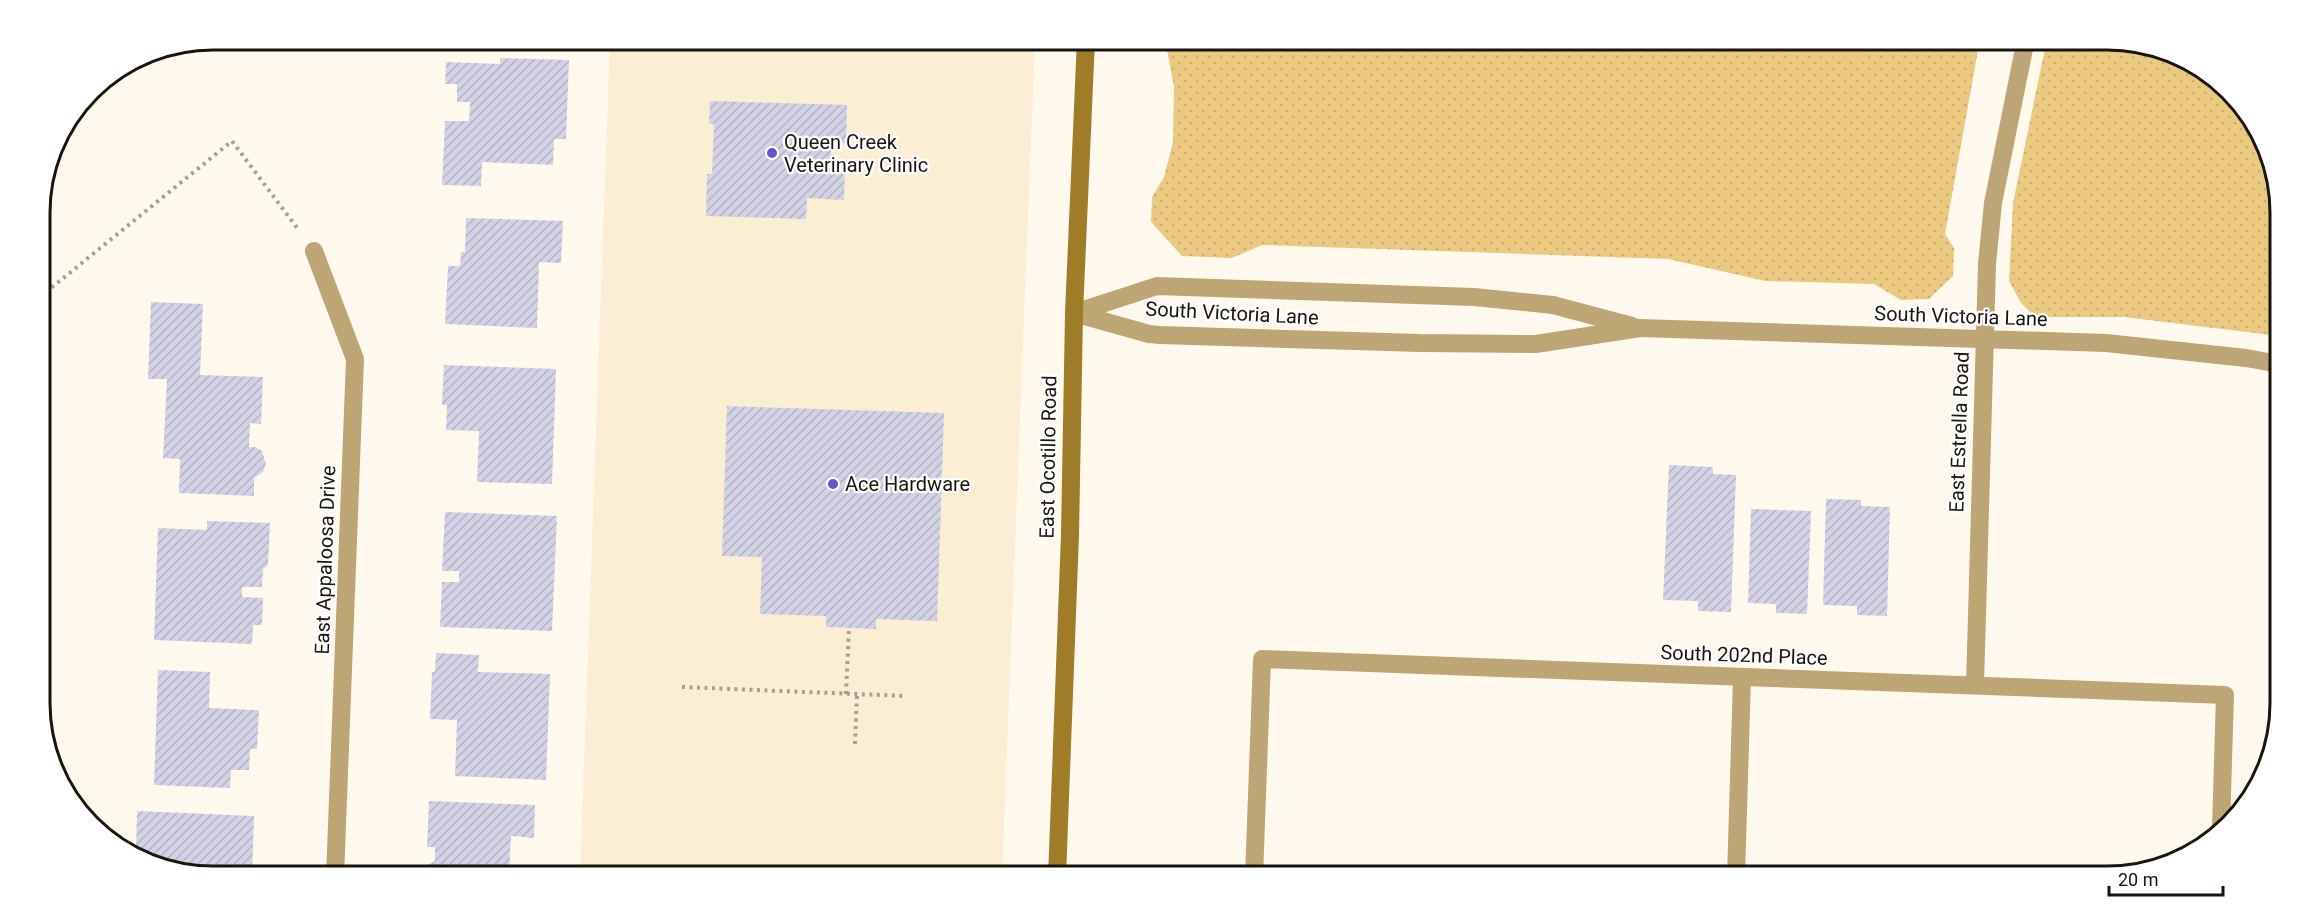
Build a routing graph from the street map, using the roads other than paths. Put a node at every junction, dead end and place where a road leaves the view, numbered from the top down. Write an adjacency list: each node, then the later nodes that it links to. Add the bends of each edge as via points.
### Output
1 (1086, 50): 4 (main road, East Ocotillo Road)
2 (2024, 50): 6 (street, East Estrella Road, via 1993,203)
3 (314, 251): 11 (street, East Appaloosa Drive, via 355,359)
4 (1074, 313): 5 (street, South Victoria Lane, via 1149,334 1420,344 1536,344); 5 (street, South Victoria Lane, via 1157,286 1169,286 1474,297 1553,305); 12 (main road, East Ocotillo Road)
5 (1640, 328): 6 (street, South Victoria Lane)
6 (1985, 339): 7 (street, South Victoria Lane, via 2106,343); 9 (street, East Estrella Road)
7 (2270, 362)
8 (1743, 678): 9 (street, South 202nd Place); 13 (street, South 202nd Place, via 1262,659); 14 (street)
9 (1974, 685): 10 (street, South 202nd Place, via 2225,694)
10 (2221, 819)
11 (335, 866)
12 (1057, 866)
13 (1254, 866)
14 (1736, 866)

